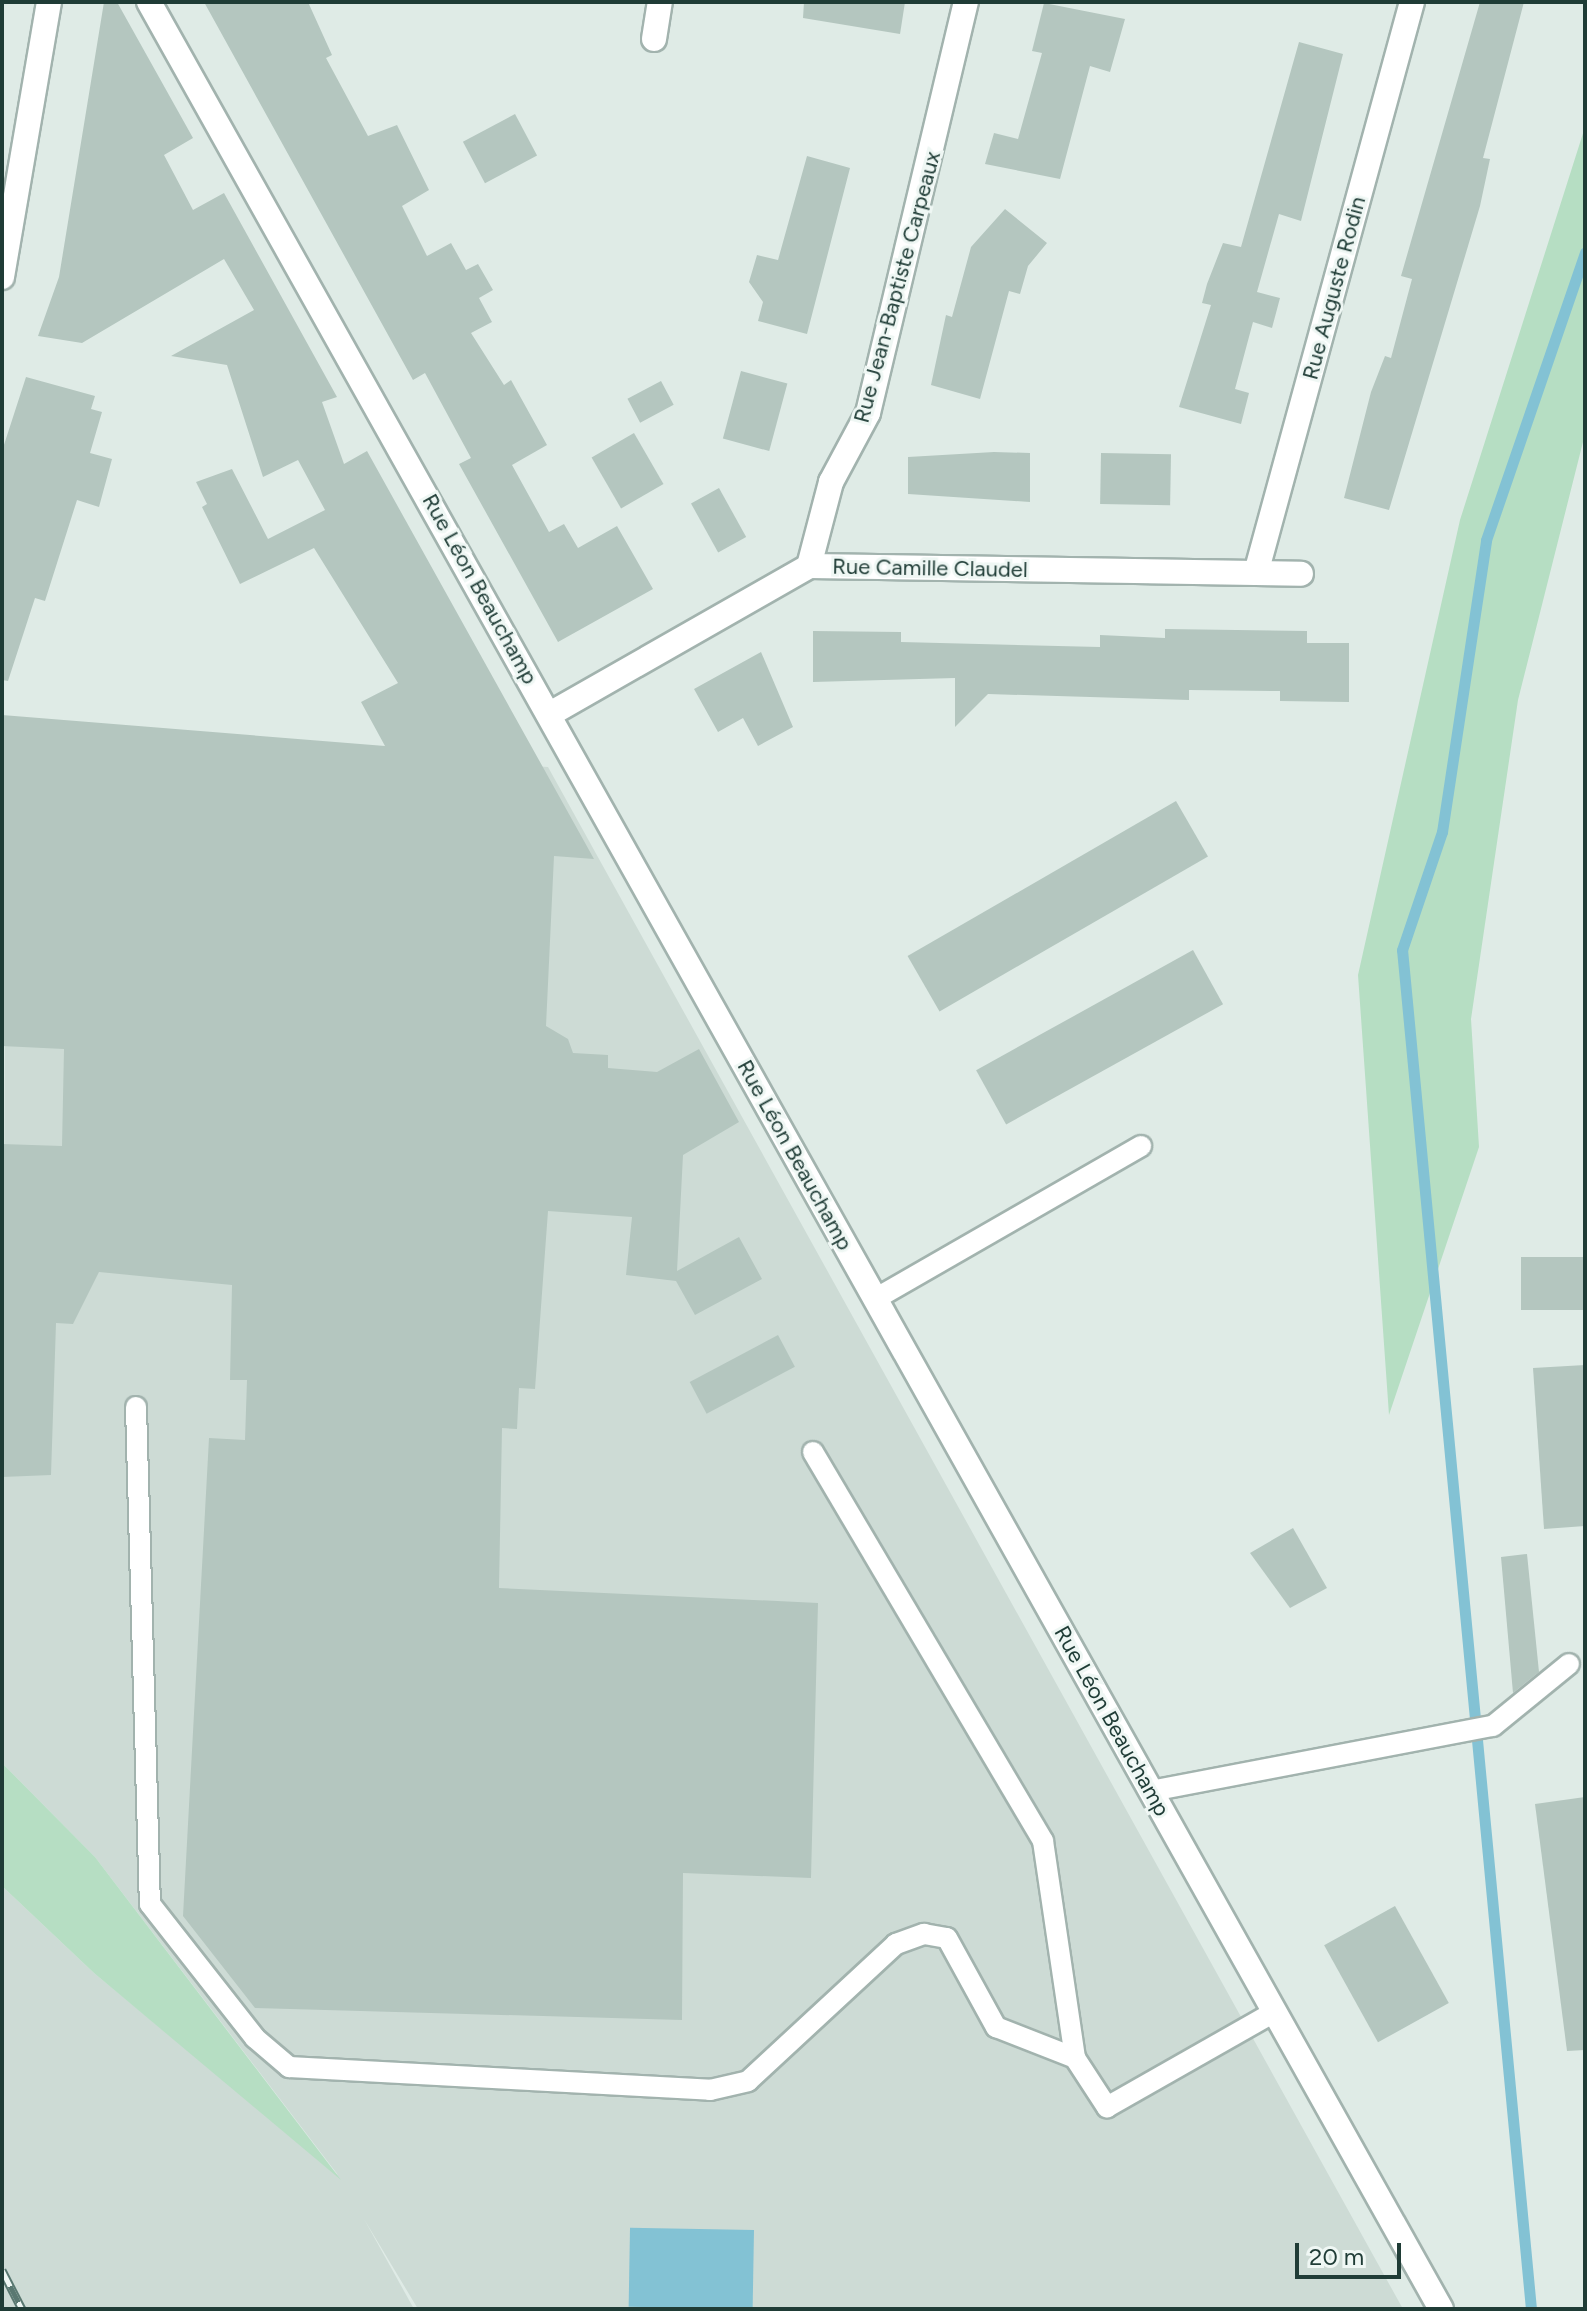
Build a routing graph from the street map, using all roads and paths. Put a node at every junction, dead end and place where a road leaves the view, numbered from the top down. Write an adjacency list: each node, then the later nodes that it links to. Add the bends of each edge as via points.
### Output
1 (49, 2): 7 (street)
2 (149, 2): 11 (street, Rue Léon Beauchamp)
3 (660, 2): 6 (street)
4 (966, 2): 8 (street, Rue Jean-Baptiste Carpeaux, via 868,413 831,482)
5 (1412, 2): 9 (street, Rue Auguste Rodin)
6 (654, 39)
7 (2, 277)
8 (809, 566): 9 (street, Rue Camille Claudel); 11 (street, Rue Camille Claudel)
9 (1256, 573): 10 (street, Rue Camille Claudel)
10 (1301, 574)
11 (550, 714): 13 (street, Rue Léon Beauchamp)
12 (1141, 1146): 13 (lane)
13 (875, 1299): 17 (street, Rue Léon Beauchamp)
14 (136, 1407): 19 (lane, via 150,1904 255,2038 289,2067 710,2090 748,2081 896,1944 924,1934 947,1938 996,2027)
15 (813, 1452): 19 (lane, via 1043,1841)
16 (1569, 1664): 17 (lane, via 1493,1726)
17 (1151, 1791): 18 (street, Rue Léon Beauchamp)
18 (1274, 2012): 19 (lane, via 1107,2107); 20 (street, Rue Léon Beauchamp)
19 (1075, 2058)
20 (1441, 2309)

